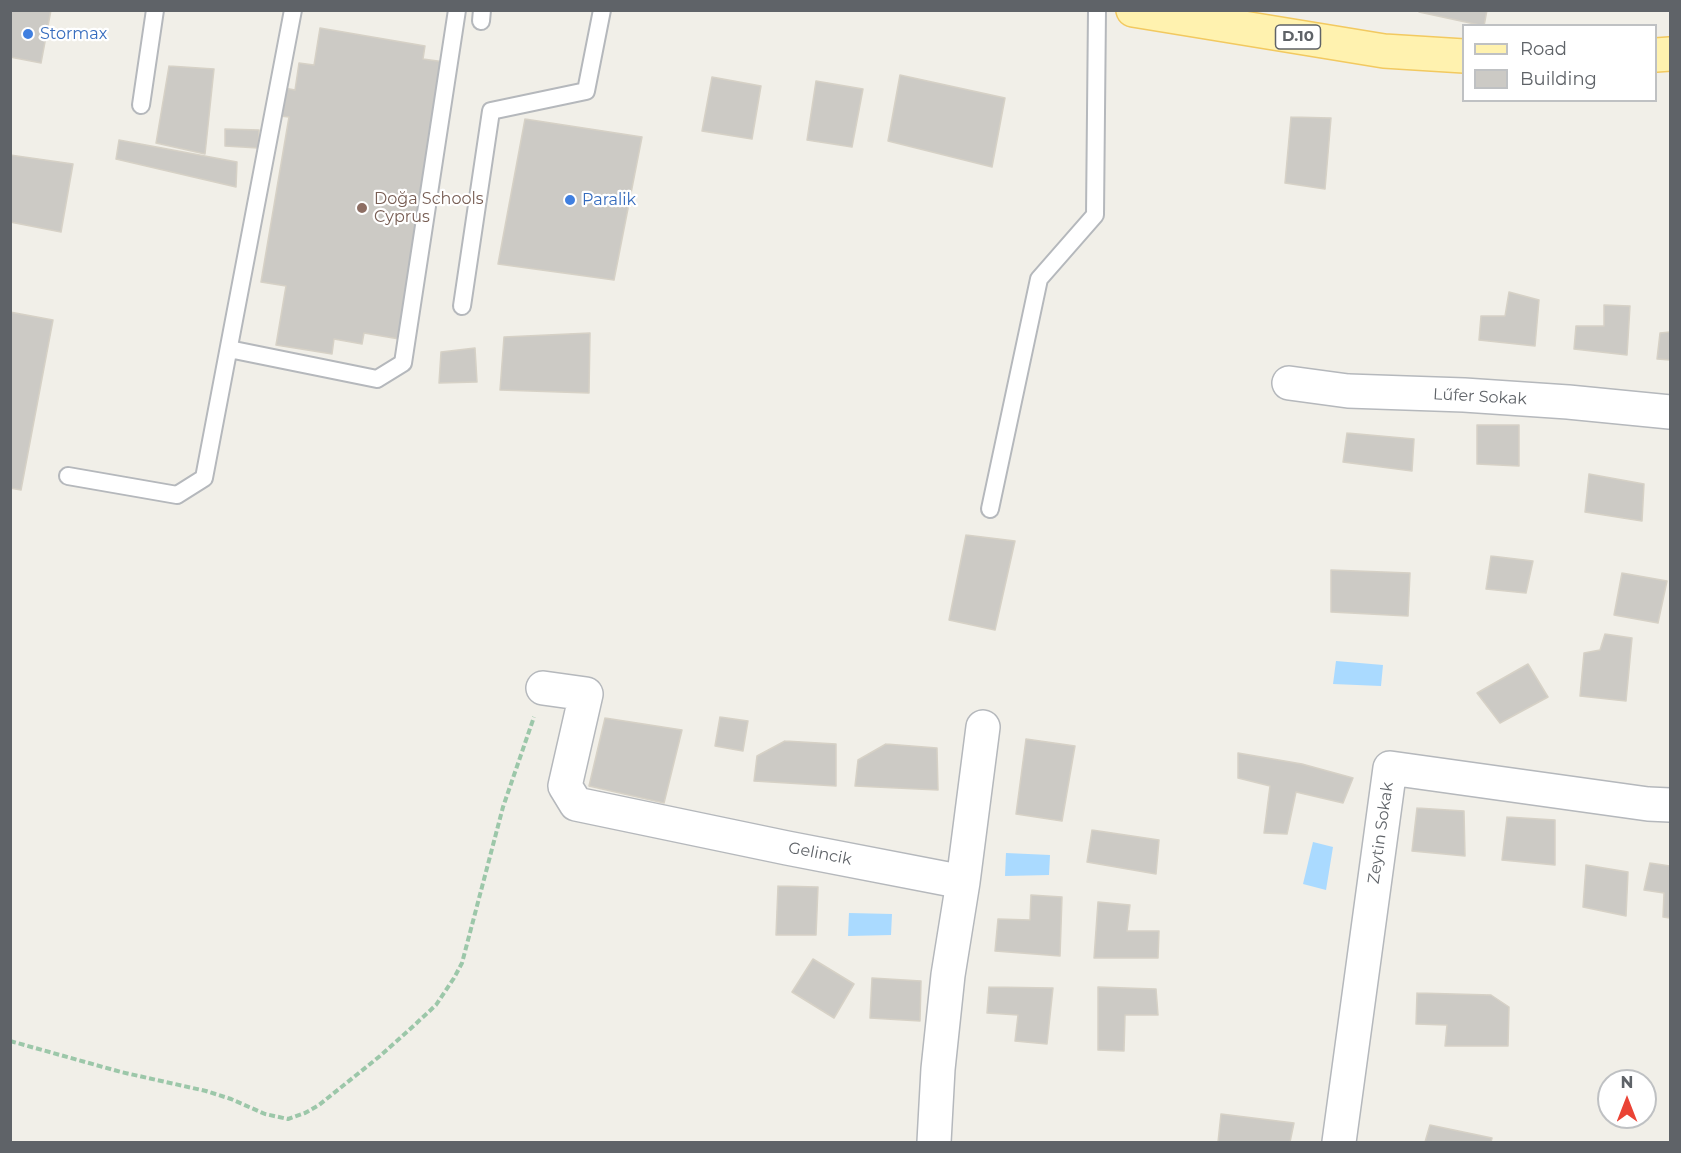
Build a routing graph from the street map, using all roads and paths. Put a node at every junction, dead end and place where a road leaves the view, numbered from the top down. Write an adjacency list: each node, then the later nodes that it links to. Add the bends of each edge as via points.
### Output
1 (155, 10): 8 (lane)
2 (293, 10): 10 (lane)
3 (457, 10): 10 (lane, via 403,363 377,379)
4 (602, 10): 9 (lane, via 586,91 491,111)
5 (1097, 10): 14 (lane, via 1095,214 1039,279)
6 (1133, 10): 7 (main road, D.10, via 1384,51)
7 (1462, 56)
8 (141, 105)
9 (462, 306)
10 (229, 350): 13 (lane, via 204,478 177,495)
11 (1290, 383): 12 (street, Lűfer Sokak, via 1348,391 1487,396)
12 (1671, 412)
13 (69, 476)
14 (990, 509)
15 (543, 688): 18 (street, Gelincik, via 586,694 565,786 576,804); 19 (path, via 503,807 462,963 436,1005 319,1105 288,1119 206,1091)
16 (982, 727): 18 (street)
17 (1671, 805): 21 (street, Zeytin Sokak, via 1390,768)
18 (963, 882): 20 (street, via 948,975)
19 (10, 1041)
20 (934, 1143)
21 (1338, 1143)

